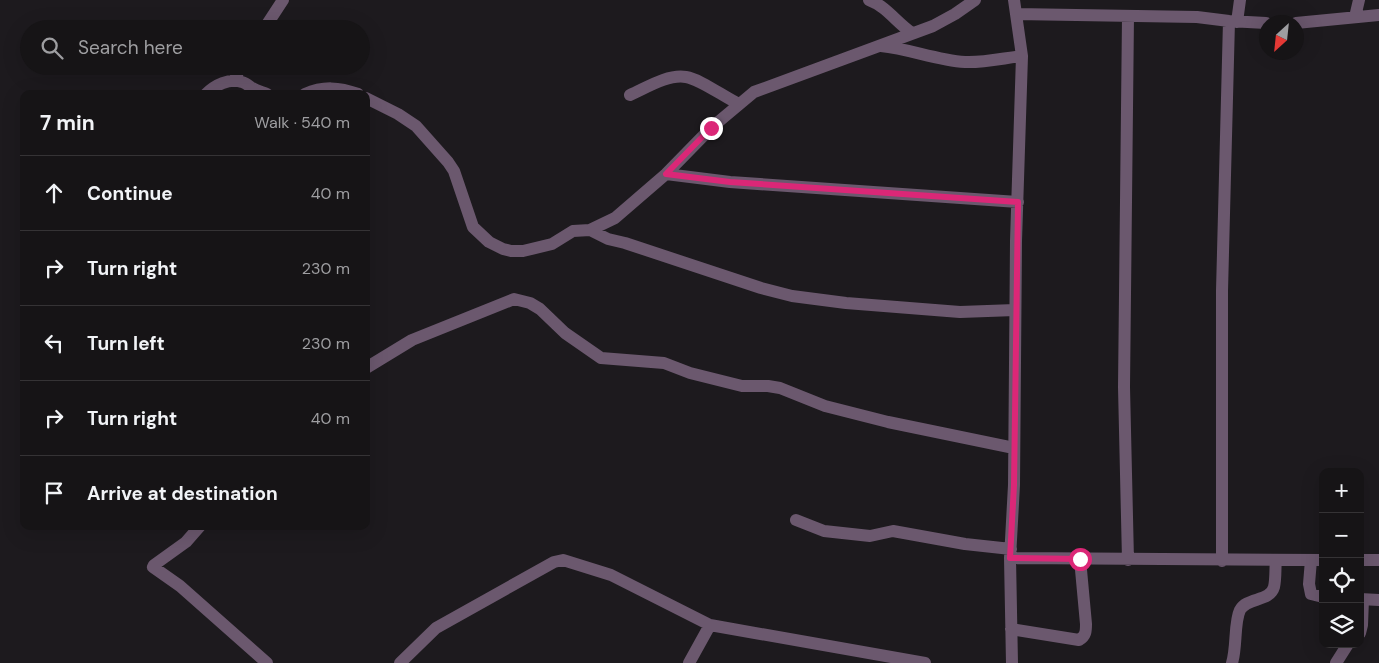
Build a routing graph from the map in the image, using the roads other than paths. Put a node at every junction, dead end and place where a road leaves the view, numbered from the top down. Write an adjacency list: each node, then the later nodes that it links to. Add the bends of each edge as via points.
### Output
1 (283, 0): 11 (street)
2 (868, 0): 15 (street, via 881,5)
3 (975, 0): 15 (street, via 940,22)
4 (1014, 0): 7 (street)
5 (1240, 0): 12 (street)
6 (1359, 0): 10 (street)
7 (1016, 14): 9 (street); 18 (street)
8 (1379, 15): 10 (street)
9 (1128, 16): 12 (street, via 1198,17); 40 (street, via 1124,387)
10 (1355, 17): 13 (street)
11 (270, 20)
12 (1233, 22): 14 (street); 41 (street, via 1222,291)
13 (1304, 22)
14 (1259, 23)
15 (913, 32): 16 (street); 17 (street, via 920,41)
16 (881, 46): 17 (street); 25 (street)
17 (924, 56): 18 (street, via 967,62)
18 (1022, 56): 31 (street)
19 (237, 75): 20 (street)
20 (234, 81): 21 (street); 22 (street, via 243,82)
21 (210, 90)
22 (254, 90)
23 (314, 90): 24 (street)
24 (349, 90)
25 (754, 92): 27 (street); 29 (street)
26 (630, 95): 27 (street, via 672,78 684,77)
27 (721, 95): 29 (street)
28 (370, 100): 32 (street, via 412,123 448,162 473,227 489,242 503,250 523,251 552,244 574,232)
29 (739, 104): 30 (street)
30 (666, 174): 31 (street, via 730,182); 32 (street, via 615,218)
31 (1018, 202): 33 (street)
32 (590, 230): 33 (street, via 608,239 792,296 960,312)
33 (1015, 310): 35 (street)
34 (370, 366): 35 (street, via 412,340 514,299 545,312 565,333 601,358 664,364 742,386 780,388 825,406)
35 (1014, 448): 38 (street)
36 (796, 520): 38 (street, via 824,531 870,536 893,531)
37 (196, 530): 52 (street, via 153,567 180,586)
38 (1010, 554): 39 (street); 50 (street)
39 (1080, 559): 40 (street); 50 (street, via 1086,624 1083,638)
40 (1128, 560): 41 (street)
41 (1222, 560): 42 (street)
42 (1276, 560): 43 (street); 57 (street, via 1272,592 1241,608)
43 (1317, 560): 46 (street, via 1309,584 1311,594)
44 (1364, 560): 45 (street)
45 (1379, 560)
46 (1319, 596)
47 (1364, 599): 48 (street)
48 (1379, 600)
49 (710, 624): 53 (street, via 610,575 563,560 436,628); 54 (street); 55 (street)
50 (1011, 629): 56 (street)
51 (1345, 648): 58 (street)
52 (267, 663)
53 (400, 663)
54 (689, 663)
55 (925, 663)
56 (1012, 663)
57 (1232, 663)
58 (1336, 663)

